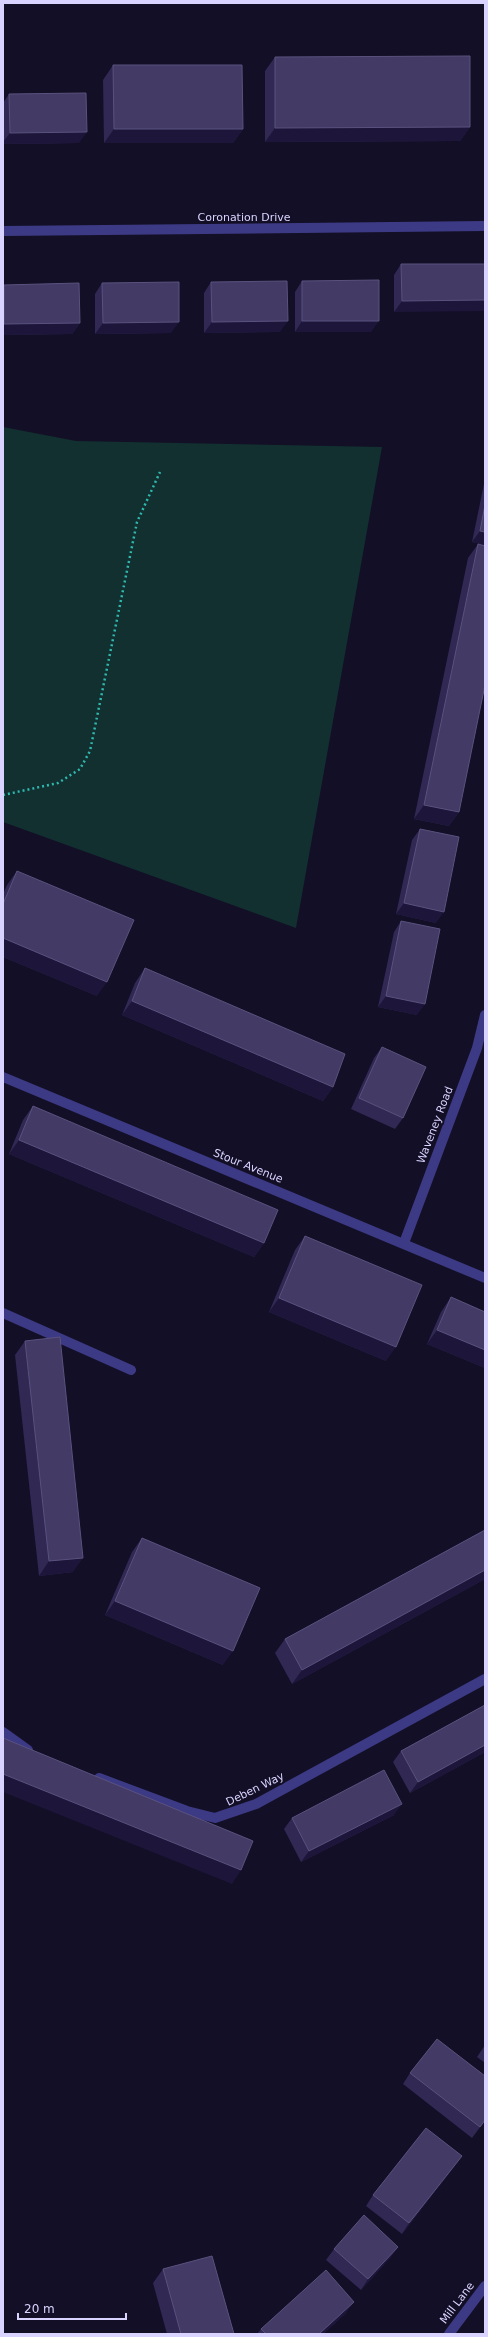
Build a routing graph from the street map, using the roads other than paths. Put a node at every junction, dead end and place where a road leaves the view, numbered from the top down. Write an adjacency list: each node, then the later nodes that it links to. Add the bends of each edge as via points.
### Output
1 (485, 226): 2 (street, Coronation Drive)
2 (3, 230)
3 (485, 1015): 5 (street, Waveney Road, via 477,1048)
4 (3, 1077): 5 (street, Stour Avenue)
5 (404, 1243): 6 (street, Stour Avenue)
6 (485, 1278)
7 (3, 1313): 8 (street)
8 (131, 1370)
9 (485, 1679): 12 (street, Deben Way, via 256,1804 215,1818 187,1811)
10 (3, 1732): 11 (street)
11 (36, 1754)
12 (88, 1774)
13 (485, 2286): 14 (street, Mill Lane)
14 (449, 2334)

